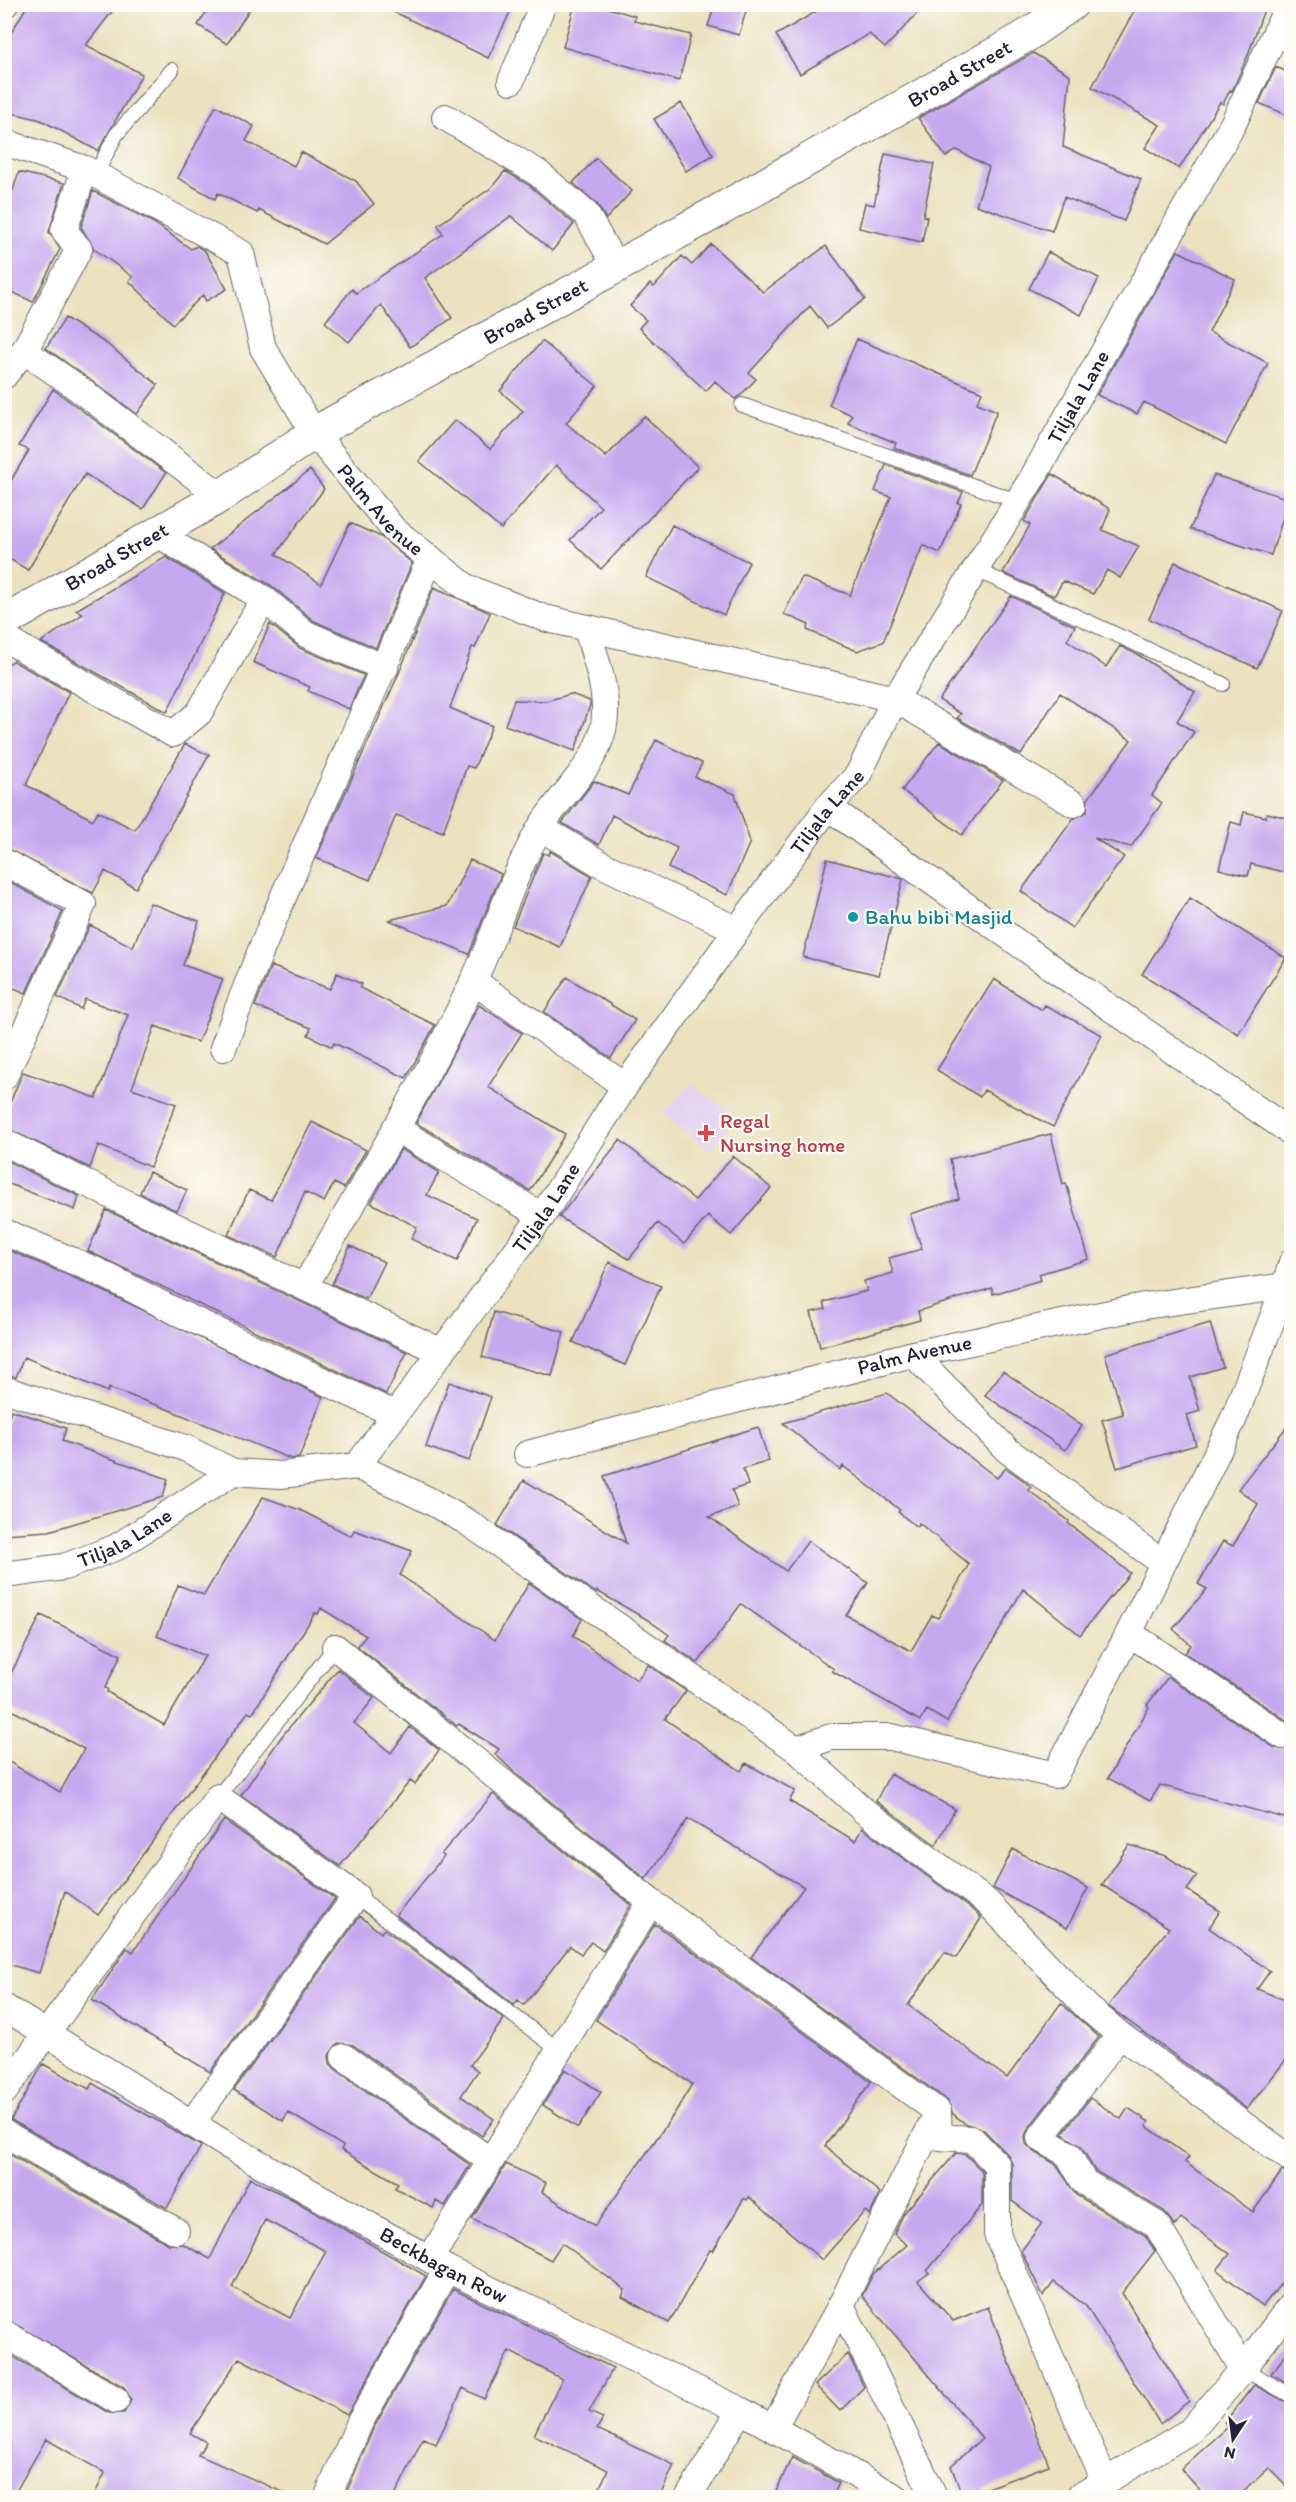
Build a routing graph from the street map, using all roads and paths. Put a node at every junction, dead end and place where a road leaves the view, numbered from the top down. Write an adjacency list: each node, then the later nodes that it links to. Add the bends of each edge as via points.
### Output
1 (543, 4): 5 (street)
2 (1072, 4): 9 (street, Broad Street, via 1026,36)
3 (1289, 4): 15 (street, Tiljala Lane, via 1233,124)
4 (172, 70): 8 (lane, via 116,135)
5 (511, 81)
6 (445, 117): 9 (street, via 538,173 586,214)
7 (4, 142): 8 (street, Palm Avenue)
8 (91, 171): 10 (street, via 64,230 79,249); 13 (street, Palm Avenue, via 241,253 263,348)
9 (616, 267): 13 (street, Broad Street)
10 (24, 351): 11 (street); 14 (street)
11 (4, 376)
12 (742, 405): 15 (lane)
13 (314, 433): 14 (street, Broad Street); 17 (street, Palm Avenue, via 394,530)
14 (221, 496): 16 (street, Broad Street)
15 (1017, 501): 18 (street, Tiljala Lane)
16 (156, 534): 19 (street); 20 (street, Broad Street)
17 (430, 558): 21 (street, Palm Avenue, via 465,587 544,618); 23 (street)
18 (974, 569): 24 (lane); 25 (street, Tiljala Lane)
19 (264, 599): 22 (street, via 199,713 173,734); 23 (street, via 306,634)
20 (4, 622)
21 (587, 628): 25 (street, Palm Avenue); 28 (street, via 604,699 604,727 598,749)
22 (4, 638)
23 (385, 668): 32 (street)
24 (1223, 684)
25 (895, 699): 26 (street, Palm Avenue); 27 (street, Tiljala Lane, via 858,775)
26 (1074, 804)
27 (828, 807): 30 (street, Tiljala Lane); 36 (street)
28 (541, 828): 30 (street, via 601,864); 31 (street)
29 (4, 862): 33 (street, via 83,904)
30 (737, 930): 34 (street, Tiljala Lane)
31 (473, 981): 34 (street); 35 (street)
32 (223, 1048)
33 (4, 1077)
34 (625, 1086): 38 (street, Tiljala Lane)
35 (395, 1128): 38 (street); 41 (street)
36 (1292, 1133)
37 (4, 1142): 41 (street)
38 (542, 1216): 42 (street, Tiljala Lane)
39 (4, 1232): 45 (street, via 97,1271)
40 (1288, 1274): 43 (street, Palm Avenue); 49 (street, via 1234,1418)
41 (304, 1287): 42 (street)
42 (442, 1352): 45 (street, Tiljala Lane)
43 (913, 1354): 46 (street, Palm Avenue); 49 (street, via 1007,1450)
44 (4, 1389): 48 (street, via 185,1448)
45 (394, 1414): 47 (street, Tiljala Lane)
46 (527, 1454)
47 (357, 1466): 48 (street, via 280,1475); 54 (street, via 467,1522)
48 (233, 1472): 50 (street, Tiljala Lane, via 117,1547 64,1567)
49 (1163, 1563): 51 (street)
50 (4, 1575)
51 (1129, 1634): 53 (street); 54 (street, via 1055,1775 891,1737 831,1737)
52 (335, 1647): 55 (lane); 57 (street)
53 (1283, 1736)
54 (796, 1749): 60 (street, via 863,1810 987,1902 1087,2007)
55 (218, 1797): 56 (street); 59 (street)
56 (356, 1896): 61 (lane); 65 (street)
57 (651, 1902): 61 (street); 64 (street)
58 (4, 2007): 59 (street, Beckbagan Row)
59 (47, 2032): 63 (street); 65 (street, Beckbagan Row)
60 (1120, 2035): 68 (street); 74 (street, via 1040,2138 1068,2154 1084,2182 1156,2224)
61 (560, 2051): 67 (street)
62 (344, 2057): 67 (street)
63 (4, 2092)
64 (938, 2112): 72 (street); 79 (street, via 939,2137 972,2139 997,2165 998,2234)
65 (190, 2124): 70 (street, Beckbagan Row)
66 (4, 2133): 69 (street)
67 (489, 2160): 70 (street)
68 (1292, 2160)
69 (176, 2231)
70 (439, 2264): 77 (street, Beckbagan Row); 80 (street, via 360,2422)
71 (1292, 2304): 74 (street)
72 (841, 2305): 78 (street); 83 (street)
73 (4, 2333): 76 (street)
74 (1244, 2369): 75 (lane); 79 (street, via 1190,2431)
75 (1292, 2396)
76 (116, 2400)
77 (740, 2410): 78 (street, Beckbagan Row); 81 (street)
78 (773, 2428): 82 (street, Beckbagan Row)
79 (1105, 2482): 84 (street)
80 (327, 2498)
81 (688, 2498)
82 (897, 2498)
83 (936, 2498)
84 (1077, 2498)

